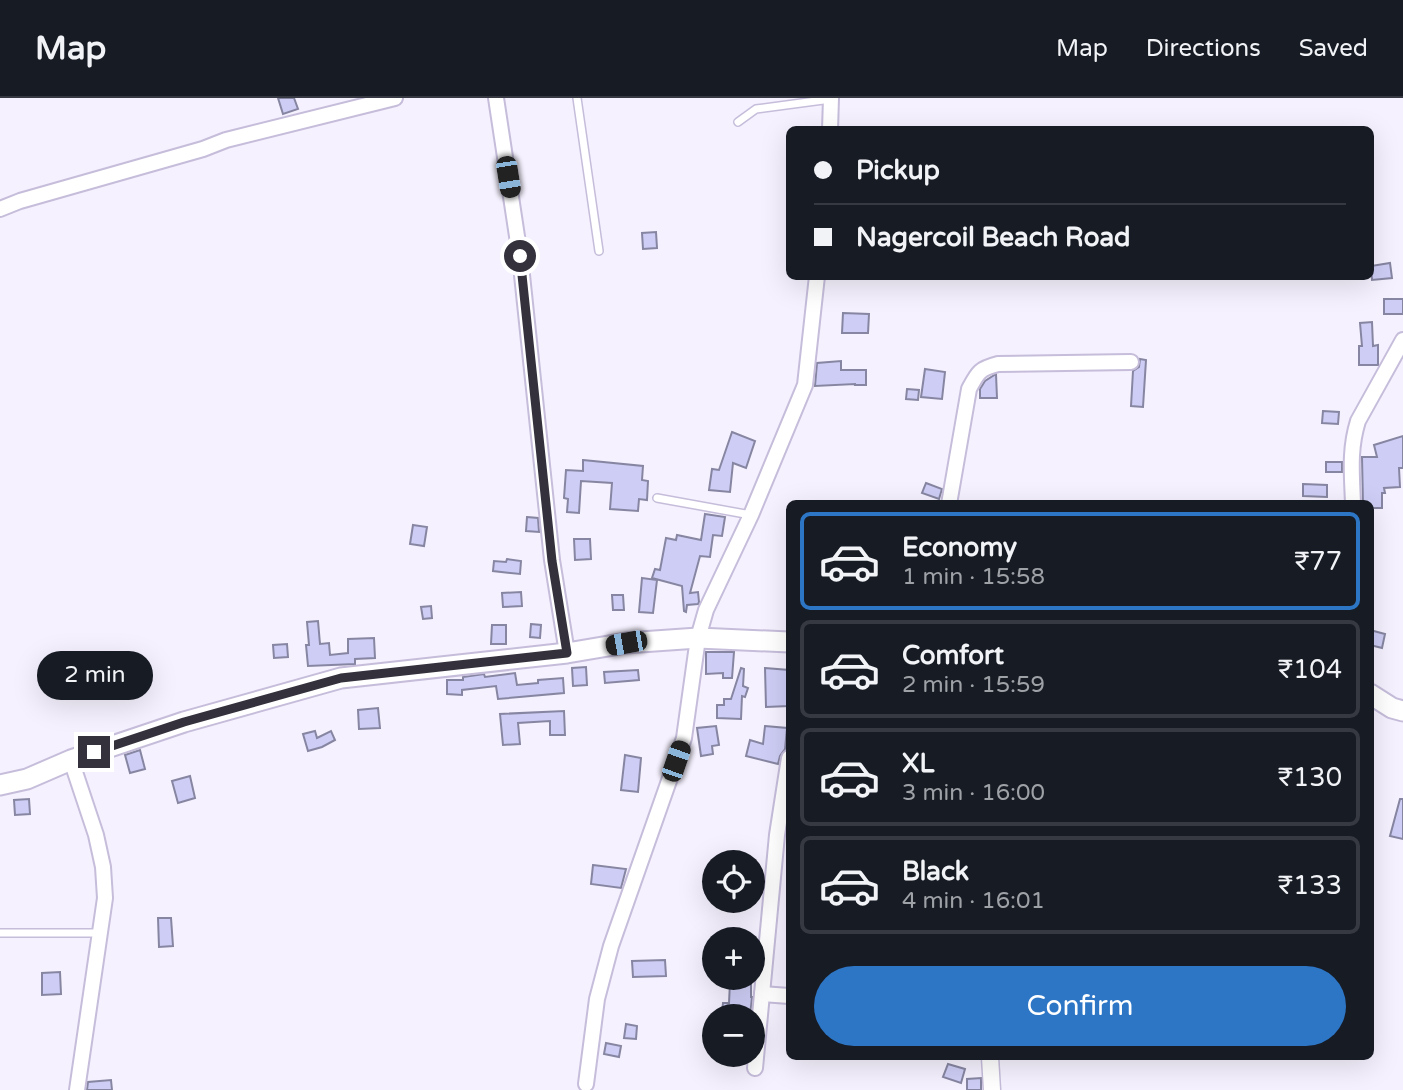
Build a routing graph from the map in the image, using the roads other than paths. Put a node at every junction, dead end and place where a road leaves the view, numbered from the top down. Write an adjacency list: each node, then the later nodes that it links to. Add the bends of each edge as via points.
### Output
1 (396, 98): 7 (street, via 226,140)
2 (496, 98): 18 (street, via 520,256 552,561)
3 (577, 98): 8 (lane)
4 (831, 98): 5 (lane, via 756,109); 6 (street)
5 (738, 122)
6 (830, 126)
7 (0, 209)
8 (599, 251)
9 (817, 280): 15 (street, via 805,385)
10 (1403, 340): 14 (street, via 1358,421 1351,451)
11 (1131, 362): 13 (street, via 998,365 978,372 969,389)
12 (657, 498): 15 (lane)
13 (950, 500)
14 (1353, 500)
15 (751, 515): 16 (street, via 706,610)
16 (698, 639): 17 (main road); 18 (main road, via 626,643); 30 (street, via 684,738 611,946 597,999)
17 (786, 642)
18 (567, 653): 21 (main road, via 341,678 184,722)
19 (1374, 697): 20 (main road)
20 (1403, 710)
21 (71, 760): 23 (main road); 25 (street, via 103,867)
22 (786, 777): 26 (street)
23 (0, 785)
24 (0, 933): 25 (lane)
25 (100, 933): 31 (street)
26 (762, 994): 27 (street); 29 (street)
27 (786, 996)
28 (990, 1060): 32 (street)
29 (755, 1068)
30 (586, 1084)
31 (77, 1090)
32 (992, 1090)

